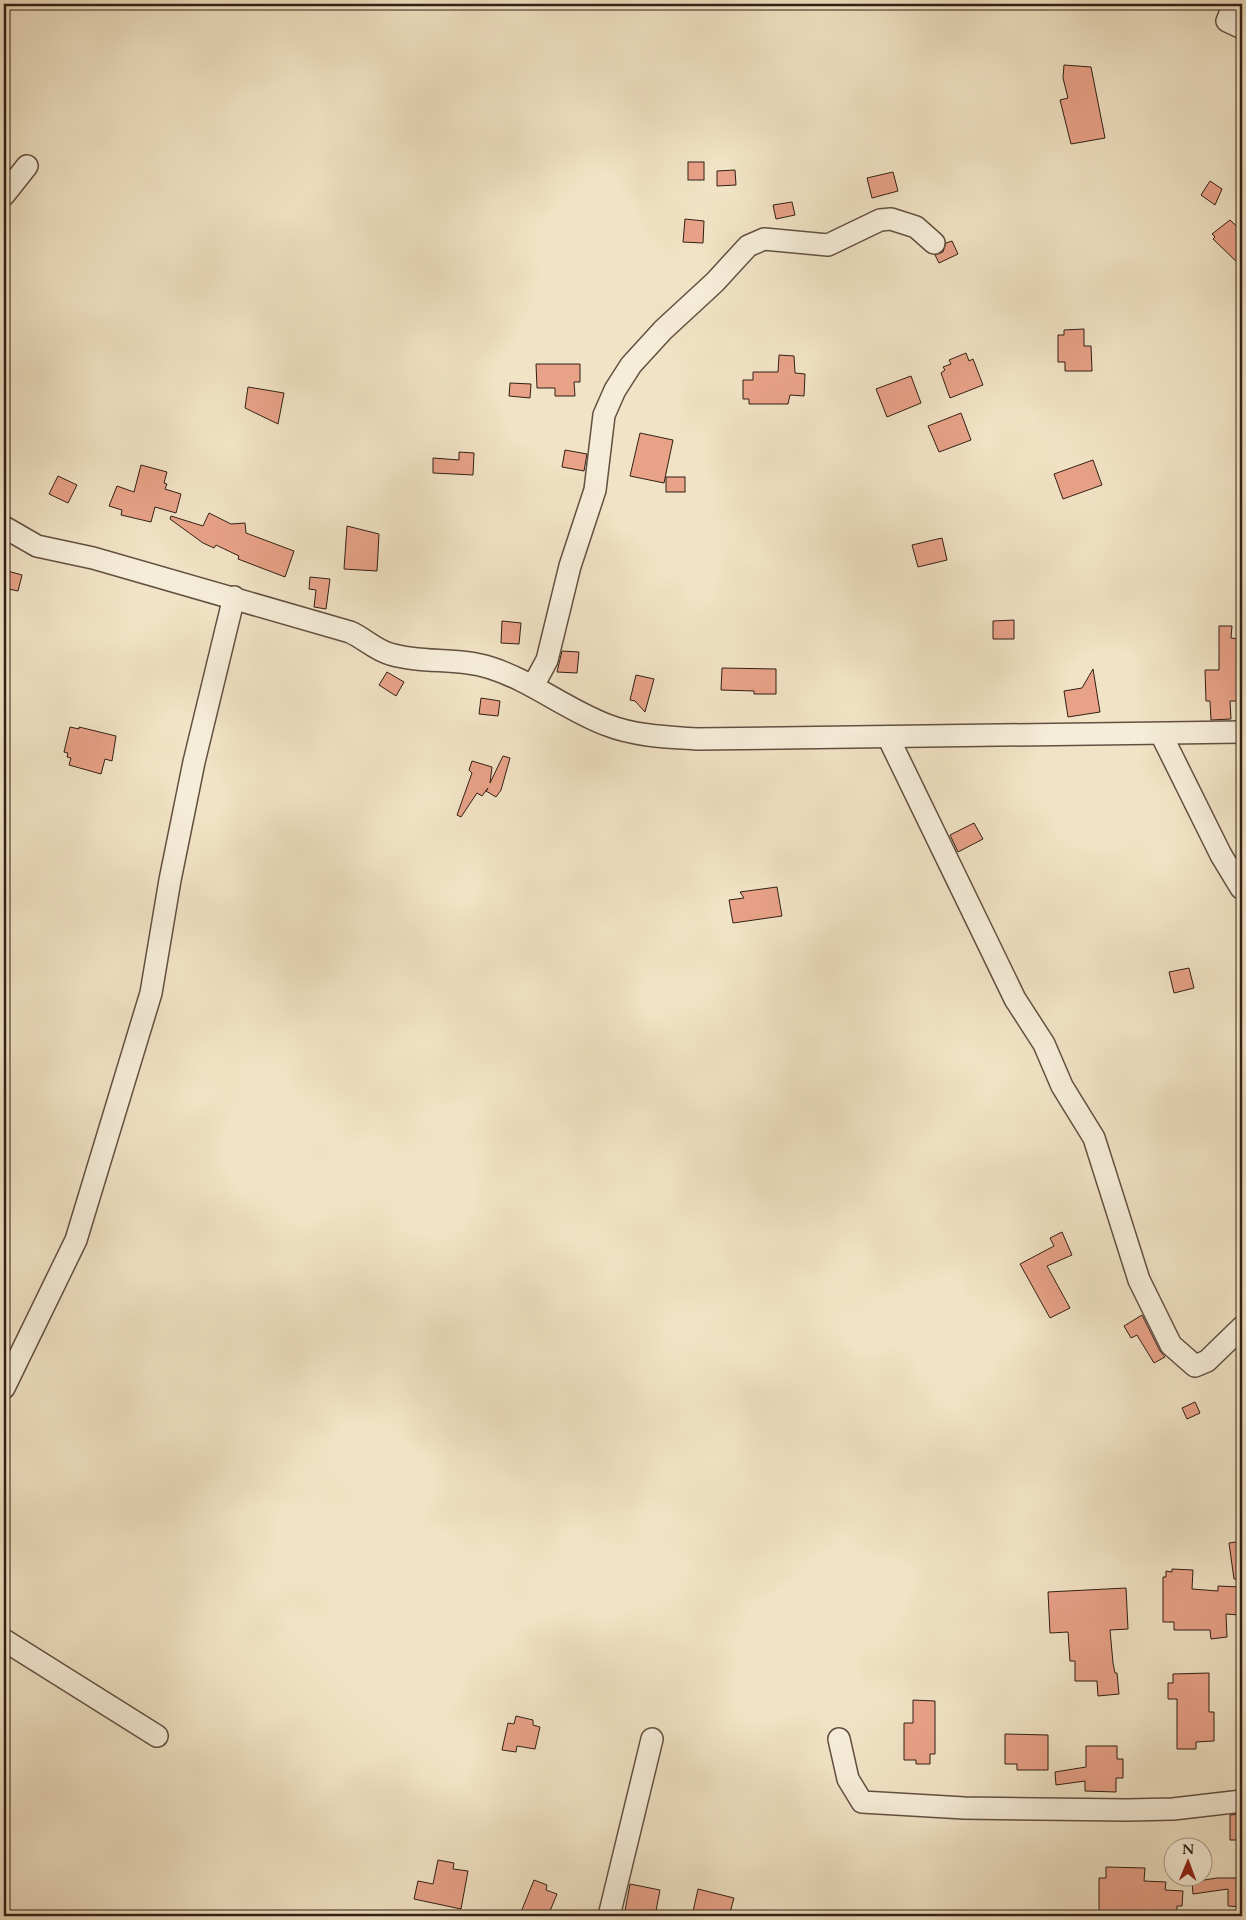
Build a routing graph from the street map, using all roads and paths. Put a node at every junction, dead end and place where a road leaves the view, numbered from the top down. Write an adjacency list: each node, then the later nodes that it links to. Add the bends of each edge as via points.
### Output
1 (1234, 4): 2 (street, via 1228,21)
2 (1242, 28)
3 (27, 166): 4 (street)
4 (4, 195)
5 (934, 243): 8 (street, via 916,227 891,220 880,220 828,245 764,239 748,246 637,358 615,390 604,415 595,490 578,538 547,660)
6 (4, 527): 7 (street, via 36,546 93,558)
7 (234, 597): 8 (street, via 350,632 388,654 474,663 494,668); 14 (street, via 187,798 151,993 76,1240)
8 (533, 686): 11 (street, via 607,725 650,735 696,739)
9 (1242, 732): 10 (street)
10 (1161, 734): 11 (street); 12 (street)
11 (888, 737): 13 (street, via 1015,999 1044,1044 1062,1086 1094,1138 1139,1280 1171,1345 1196,1366 1207,1361)
12 (1240, 888)
13 (1242, 1327)
14 (4, 1388)
15 (4, 1640): 16 (street)
16 (157, 1736)
17 (652, 1739): 20 (street)
18 (839, 1739): 19 (street, via 848,1779 862,1802 964,1808 1127,1810 1173,1809)
19 (1242, 1801)
20 (609, 1916)

